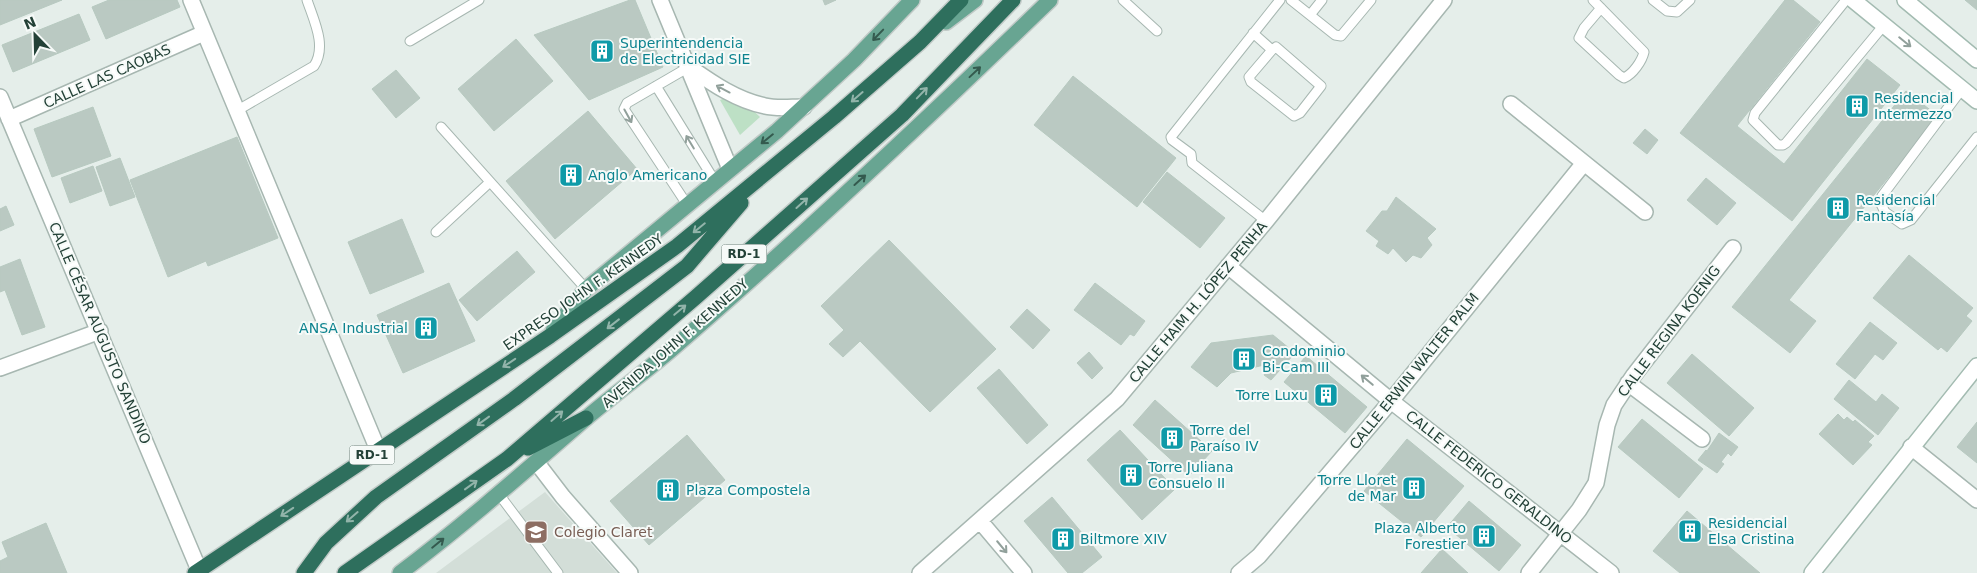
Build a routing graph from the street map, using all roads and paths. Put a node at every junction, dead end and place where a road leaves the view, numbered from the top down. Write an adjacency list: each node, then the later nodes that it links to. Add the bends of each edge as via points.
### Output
1 (191, 0): 26 (street)
2 (307, 0): 39 (lane, via 317,29 319,58 314,66)
3 (479, 0): 28 (lane)
4 (660, 0): 32 (street)
5 (912, 0): 38 (main road, RD-1, one-way to 38)
6 (961, 0): 29 (highway, EXPRESO JOHN F. KENNEDY / RD-1)
7 (975, 0): 29 (main road)
8 (1012, 0): 65 (highway, RD-1, one-way to 8, via 902,115)
9 (1050, 0): 61 (main road, AVENIDA JOHN F. KENNEDY / RD-1, one-way to 9, via 673,348 877,165)
10 (1123, 0): 25 (lane)
11 (1280, 0): 27 (lane)
12 (1292, 0): 23 (lane)
13 (1322, 0): 23 (lane)
14 (1371, 0): 23 (lane, via 1341,36 1335,35)
15 (1444, 0): 50 (street, CALLE HAIM H. LÓPEZ PENHA)
16 (1593, 0): 22 (lane)
17 (1653, 0): 18 (lane, via 1667,11 1677,12)
18 (1690, 0)
19 (1846, 0): 24 (lane, via 1755,112 1754,120 1778,145 1786,143)
20 (1854, 0): 24 (street)
21 (1905, 0): 31 (street)
22 (1601, 8): 22 (lane, via 1644,52 1643,58 1624,78 1579,38)
23 (1310, 15)
24 (1884, 25): 34 (street, one-way to 34)
25 (1157, 31)
26 (204, 33): 39 (street); 40 (street, CALLE LAS CAOBAS)
27 (1253, 33): 30 (lane); 50 (lane, via 1171,137 1191,154 1192,163)
28 (410, 41)
29 (920, 42): 45 (highway, EXPRESO JOHN F. KENNEDY / RD-1, one-way to 45)
30 (1272, 50): 30 (lane, via 1249,77 1294,116 1321,86 1276,47)
31 (1977, 60)
32 (689, 67): 33 (lane); 38 (street, one-way to 32, via 765,106 744,99 720,88); 44 (street)
33 (656, 86): 47 (lane, one-way to 33); 48 (lane, one-way to 48, via 627,103 624,110)
34 (1962, 89): 36 (street); 42 (lane, via 1882,196 1880,202 1885,212 1902,224 1911,220)
35 (0, 97): 40 (street, CALLE CÉSAR AUGUSTO SANDINO)
36 (1977, 101)
37 (1511, 104): 43 (street)
38 (804, 107): 44 (main road, RD-1, one-way to 44)
39 (238, 110): 64 (street)
40 (9, 119): 55 (street, CALLE CÉSAR AUGUSTO SANDINO)
41 (441, 127): 46 (lane)
42 (1977, 137)
43 (1584, 163): 49 (street); 60 (street, CALLE ERWIN WALTER PALM)
44 (730, 169): 47 (main road, RD-1)
45 (764, 175): 56 (highway, EXPRESO JOHN F. KENNEDY / RD-1, one-way to 56, via 677,246); 72 (highway, one-way to 72, via 687,266 514,400 376,497 326,542)
46 (490, 182): 51 (lane); 54 (lane)
47 (716, 183): 48 (main road, RD-1)
48 (688, 206): 54 (main road, RD-1)
49 (1645, 212)
50 (1266, 221): 53 (street, CALLE HAIM H. LÓPEZ PENHA)
51 (436, 232)
52 (1733, 248): 59 (street, CALLE REGINA KOENIG)
53 (1228, 266): 60 (street, CALLE FEDERICO GERALDINO, one-way to 53); 69 (street, CALLE HAIM H. LÓPEZ PENHA, via 1116,399)
54 (586, 289): 56 (main road, RD-1)
55 (100, 331): 58 (street); 71 (street, CALLE CÉSAR AUGUSTO SANDINO)
56 (550, 336): 64 (highway, EXPRESO JOHN F. KENNEDY / RD-1, one-way to 64)
57 (1977, 366): 63 (street)
58 (0, 368)
59 (1628, 383): 62 (street); 70 (street, CALLE REGINA KOENIG, via 1614,405 1607,425 1596,483)
60 (1391, 400): 70 (street, CALLE FEDERICO GERALDINO); 79 (street, CALLE ERWIN WALTER PALM, via 1259,556)
61 (586, 418): 65 (highway); 66 (main road, AVENIDA JOHN F. KENNEDY / RD-1)
62 (1702, 439)
63 (1911, 447): 68 (street); 82 (street)
64 (378, 450): 71 (highway, EXPRESO JOHN F. KENNEDY / RD-1, one-way to 71)
65 (507, 459): 73 (highway, RD-1, one-way to 65)
66 (536, 463): 67 (main road, AVENIDA JOHN F. KENNEDY / RD-1); 76 (street)
67 (498, 494): 74 (main road, AVENIDA JOHN F. KENNEDY / RD-1, one-way to 67); 75 (lane)
68 (1977, 500)
69 (980, 521): 77 (street, CALLE HAIM H. LÓPEZ PENHA); 78 (street, one-way to 78)
70 (1561, 533): 80 (street, CALLE REGINA KOENIG); 81 (street, CALLE FEDERICO GERALDINO)
71 (197, 572)
72 (304, 573)
73 (345, 573)
74 (400, 573)
75 (558, 573)
76 (630, 573)
77 (920, 573)
78 (1024, 573)
79 (1239, 573)
80 (1528, 573)
81 (1611, 573)
82 (1812, 573)

